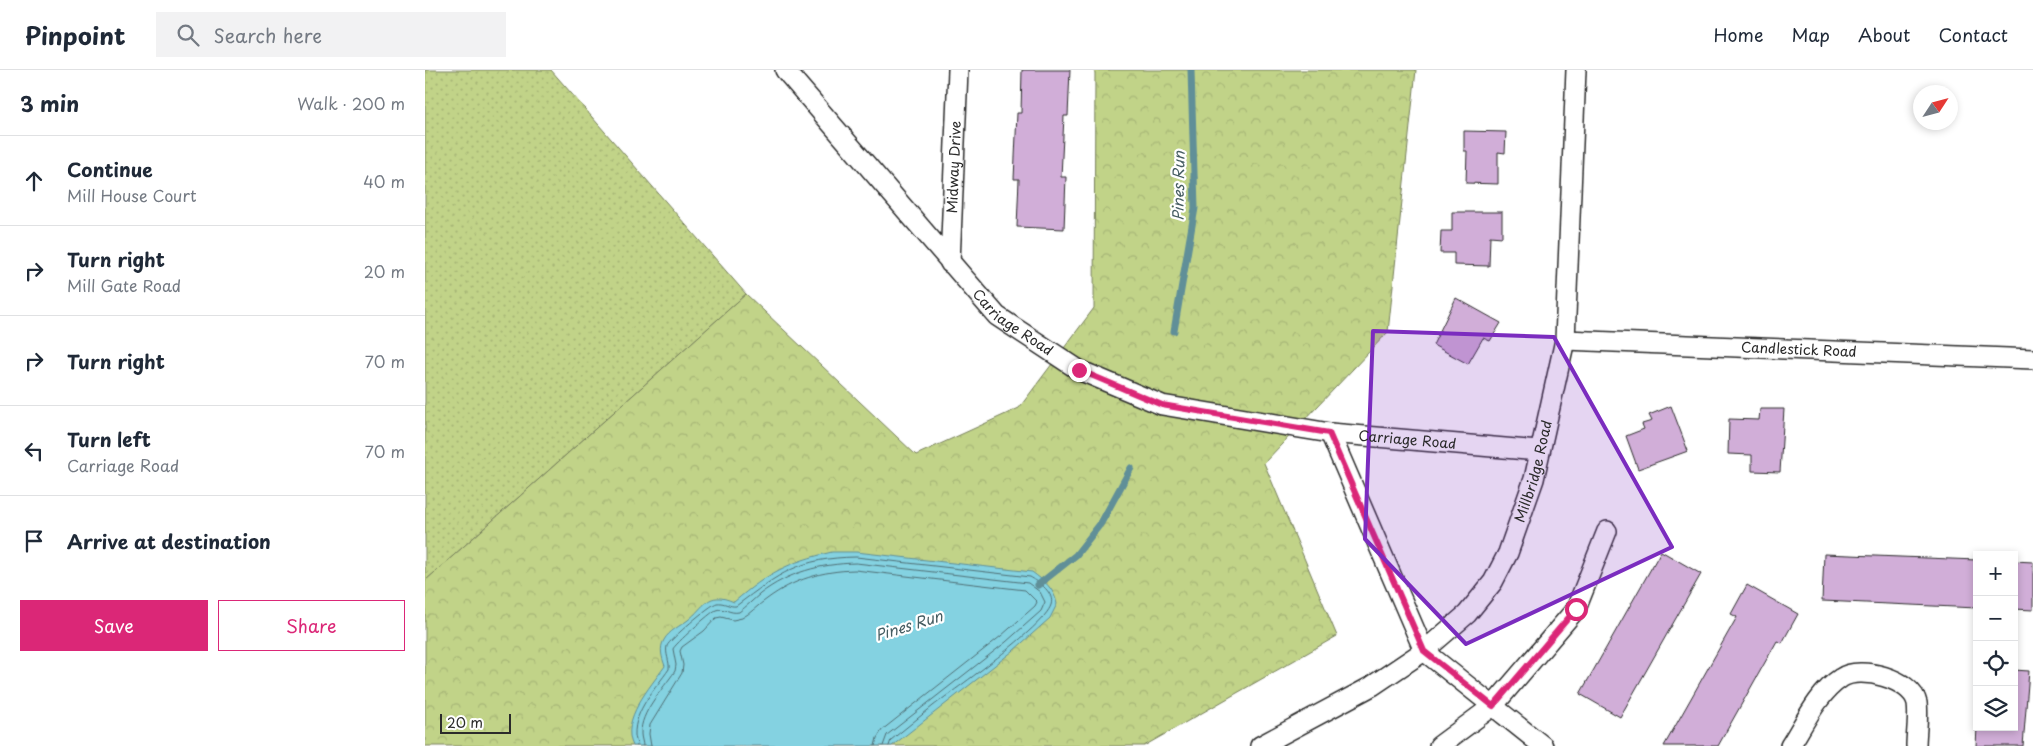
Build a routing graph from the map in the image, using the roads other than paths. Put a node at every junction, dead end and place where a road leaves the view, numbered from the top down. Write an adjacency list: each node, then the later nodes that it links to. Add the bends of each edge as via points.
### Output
1 (785, 70): 4 (street, Carriage Road)
2 (958, 70): 4 (street, Midway Drive)
3 (1576, 70): 5 (street, Millbridge Road)
4 (950, 263): 7 (street, Carriage Road, via 997,316 1079,370 1162,405)
5 (1565, 340): 6 (street, Candlestick Road); 8 (street, Millbridge Road)
6 (2033, 359)
7 (1329, 433): 8 (street, Carriage Road); 10 (street)
8 (1539, 450): 10 (street, Millbridge Road, via 1534,479 1508,553 1493,582 1467,614)
9 (1607, 531): 11 (street, via 1576,609)
10 (1424, 651): 11 (street); 12 (street, Millbridge Road, via 1372,686)
11 (1493, 706): 13 (street); 14 (street)
12 (1260, 746)
13 (1439, 746)
14 (1543, 746)
15 (1790, 746): 16 (street, via 1822,696 1841,678 1858,672 1873,673 1905,686 1917,702)
16 (1916, 746)

